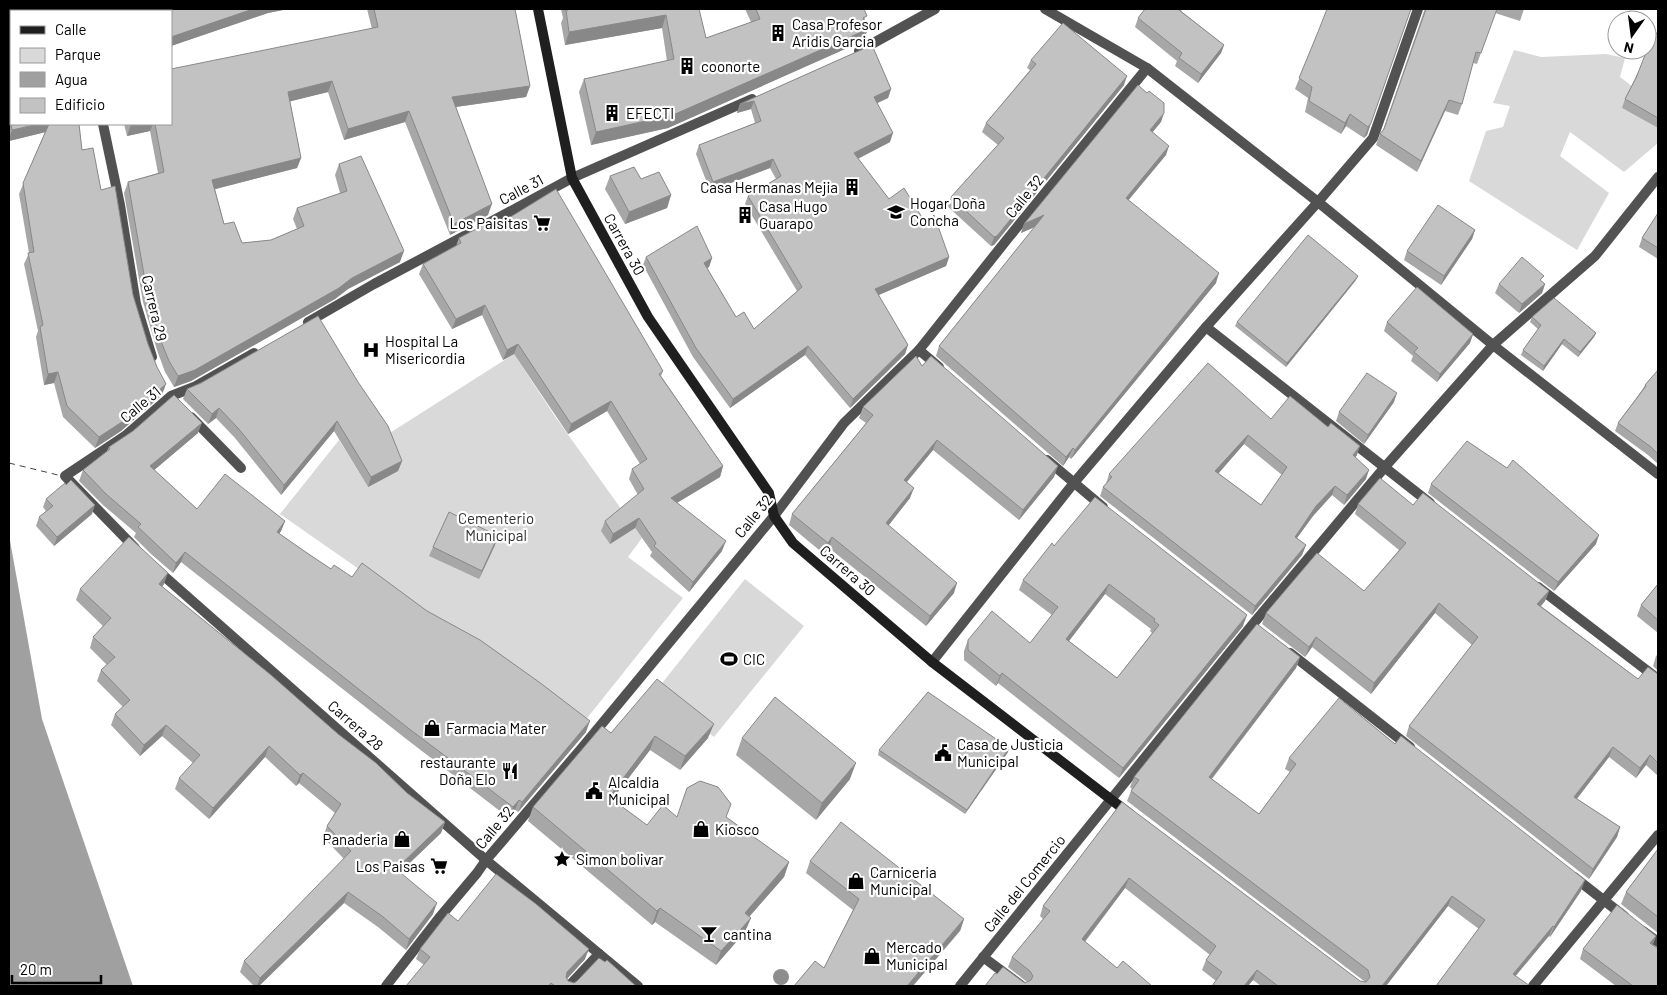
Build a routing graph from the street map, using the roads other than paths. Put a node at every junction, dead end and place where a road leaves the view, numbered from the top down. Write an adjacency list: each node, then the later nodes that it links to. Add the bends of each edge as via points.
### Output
1 (538, 9): 10 (main road, Carrera 30)
2 (934, 9): 5 (street)
3 (1045, 9): 6 (street)
4 (1418, 9): 11 (street, via 1373,138)
5 (852, 54)
6 (1147, 68): 11 (street); 16 (street, Calle 32)
7 (762, 94): 10 (street, Calle 31)
8 (103, 125): 17 (street, Carrera 29, via 136,304)
9 (1658, 176): 14 (street, Calle del Comercio, via 1595,256)
10 (572, 178): 13 (street, Calle 31); 28 (main road, Carrera 30, via 648,317 769,493)
11 (1318, 202): 12 (street); 14 (street)
12 (1206, 327): 22 (street); 25 (street)
13 (297, 328)
14 (1492, 345): 22 (street, Calle del Comercio); 23 (street)
15 (263, 348): 19 (street, Calle 31)
16 (919, 350): 18 (street); 28 (street, Calle 32, via 844,423)
17 (156, 368)
18 (949, 376)
19 (175, 399): 21 (street); 24 (street, Calle 31)
20 (1037, 452): 25 (street)
21 (241, 468)
22 (1384, 468): 26 (street); 34 (street, Calle del Comercio)
23 (1658, 474)
24 (65, 476): 37 (street, Carrera 28, via 142,556)
25 (1073, 484): 27 (street); 31 (street)
26 (1439, 511)
27 (1112, 514)
28 (774, 516): 31 (main road, Carrera 30, via 792,543); 37 (street, Calle 32)
29 (1533, 583): 32 (street)
30 (1285, 648): 33 (street)
31 (932, 662): 34 (main road, Carrera 30)
32 (1658, 679)
33 (1417, 753)
34 (1112, 800): 35 (main road, Carrera 30); 42 (street, Calle del Comercio)
35 (1136, 818)
36 (1658, 835): 39 (street)
37 (486, 860): 41 (street, Carrera 28); 43 (street, Calle 32)
38 (1565, 870): 39 (street)
39 (1604, 901): 40 (street); 48 (street)
40 (1658, 942)
41 (599, 954): 44 (street); 45 (street, Carrera 28)
42 (983, 957): 46 (street, Calle del Comercio); 47 (street)
43 (386, 986)
44 (570, 986)
45 (638, 986)
46 (960, 986)
47 (1022, 986)
48 (1533, 986)

